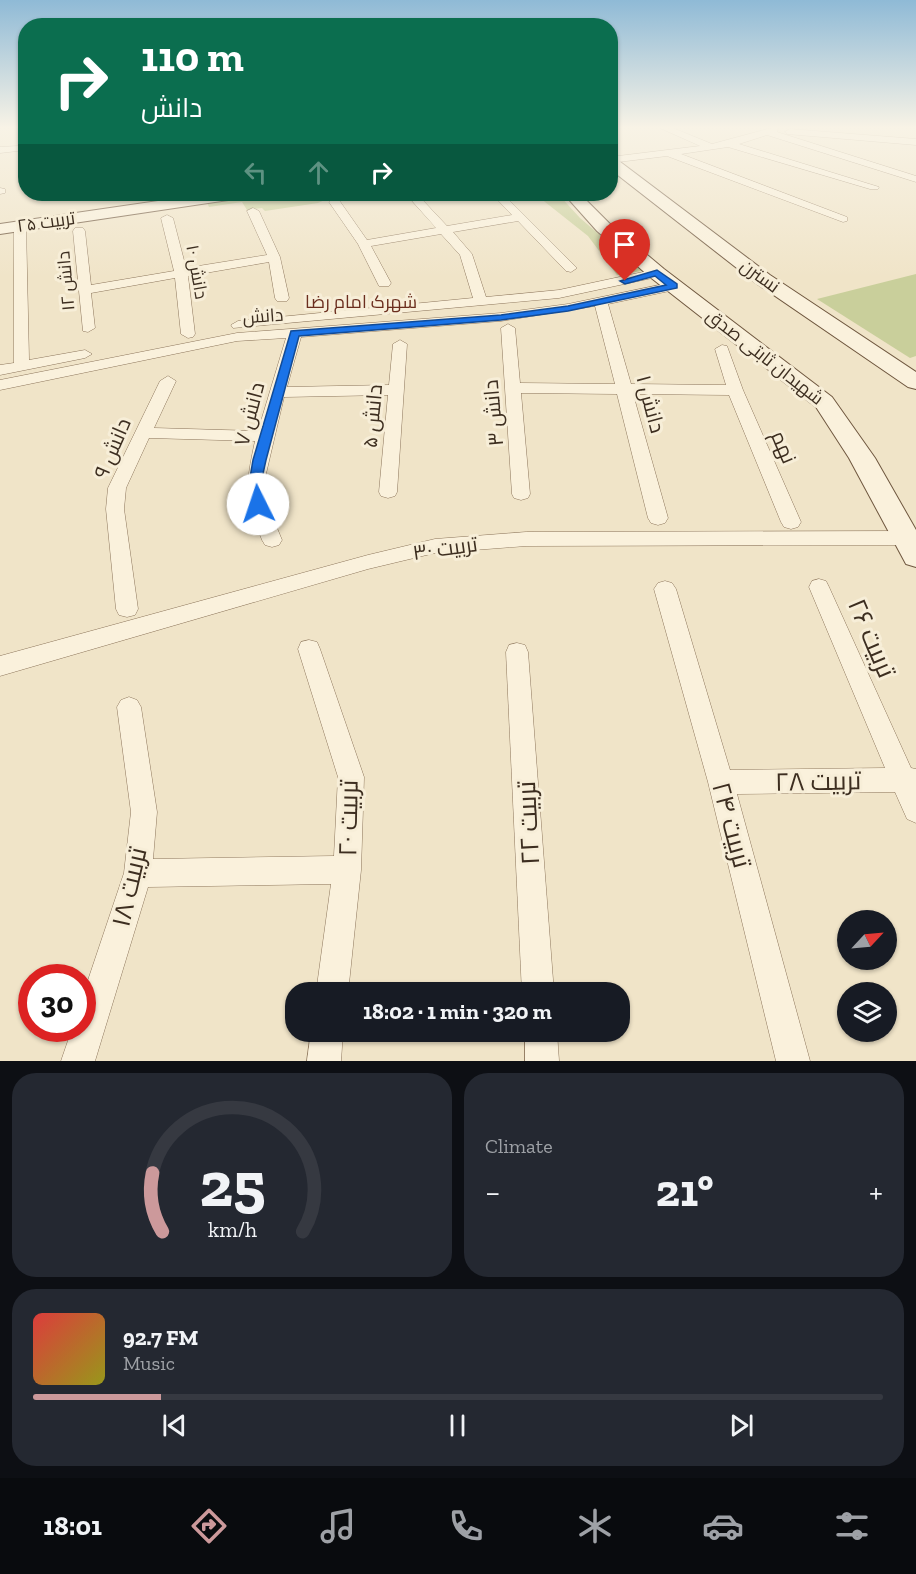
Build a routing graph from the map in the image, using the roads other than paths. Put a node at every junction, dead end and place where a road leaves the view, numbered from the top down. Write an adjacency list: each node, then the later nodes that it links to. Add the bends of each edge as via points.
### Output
1 (631, 178): 37 (street, نسترن, via 763,279)
2 (734, 178): 13 (street)
3 (842, 178): 4 (street)
4 (874, 187)
5 (188, 201): 14 (street, تربیت ۲۵)
6 (418, 201): 16 (street)
7 (505, 201): 11 (street)
8 (579, 201): 22 (street, شهیدان ثابتی صدق)
9 (335, 202): 18 (street)
10 (253, 211): 19 (street)
11 (522, 216): 16 (street); 20 (street)
12 (167, 218): 21 (street, دانش ۱۰)
13 (843, 219)
14 (20, 226): 15 (street, تربیت ۲۵); 35 (street)
15 (0, 229)
16 (446, 230): 18 (street); 26 (street, via 466,255)
17 (79, 231): 24 (street, دانش ۱۲)
18 (364, 244): 23 (street)
19 (274, 257): 21 (street); 25 (street)
20 (571, 268)
21 (181, 273): 24 (street); 31 (street, دانش ۱۰)
22 (665, 279): 26 (street, دانش); 27 (street, دانش); 52 (street, شهیدان ثابتی صدق, via 824,402 861,456)
23 (384, 283)
24 (84, 290): 28 (street, دانش ۱۲)
25 (282, 298)
26 (481, 302): 30 (street, دانش, via 350,312)
27 (601, 302): 32 (street, دانش, via 501,318); 41 (street, دانش ۱)
28 (88, 328)
29 (508, 328): 40 (street, دانش ۳)
30 (237, 331): 31 (street, دانش); 32 (street, دانش); 39 (street, دانش)
31 (188, 334): 35 (street, دانش)
32 (294, 334): 44 (street, دانش ۷)
33 (400, 344): 42 (street, دانش ۵)
34 (723, 349): 43 (street, نهم)
35 (22, 366): 36 (street, دانش)
36 (0, 370)
37 (913, 377)
38 (168, 381): 45 (street, دانش ۹)
39 (0, 385)
40 (513, 388): 41 (street); 48 (street, دانش ۳)
41 (624, 389): 43 (street); 49 (street, دانش ۱)
42 (397, 390): 44 (street); 47 (street, دانش ۵)
43 (735, 390): 50 (street, نهم)
44 (278, 392): 46 (street, دانش ۷)
45 (142, 433): 46 (street); 55 (street, دانش ۹, via 116,499)
46 (265, 436): 51 (street, دانش ۷, via 256,478 258,504)
47 (388, 492)
48 (522, 494)
49 (658, 518)
50 (791, 522)
51 (272, 540)
52 (911, 547): 58 (street, تربیت ۳۰, via 526,539 435,546)
53 (819, 587): 60 (street, تربیت ۲۶)
54 (665, 589): 61 (street, تربیت ۲۴)
55 (127, 609)
56 (309, 649): 63 (street, تربیت ۲۰, via 351,777)
57 (518, 652): 66 (street, تربیت ۲۲)
58 (0, 666)
59 (129, 707): 64 (street, تربیت ۱۸, via 144,812)
60 (909, 780): 61 (street, تربیت ۲۸); 62 (street, تربیت ۲۶)
61 (721, 782): 72 (street, تربیت ۲۴)
62 (916, 810)
63 (347, 870): 64 (street); 65 (street, تربیت ۲۰)
64 (138, 873): 69 (street, تربیت ۱۸)
65 (333, 982)
66 (537, 982)
67 (326, 1042): 70 (street)
68 (541, 1042): 71 (street)
69 (78, 1061)
70 (324, 1061)
71 (542, 1061)
72 (793, 1061)

